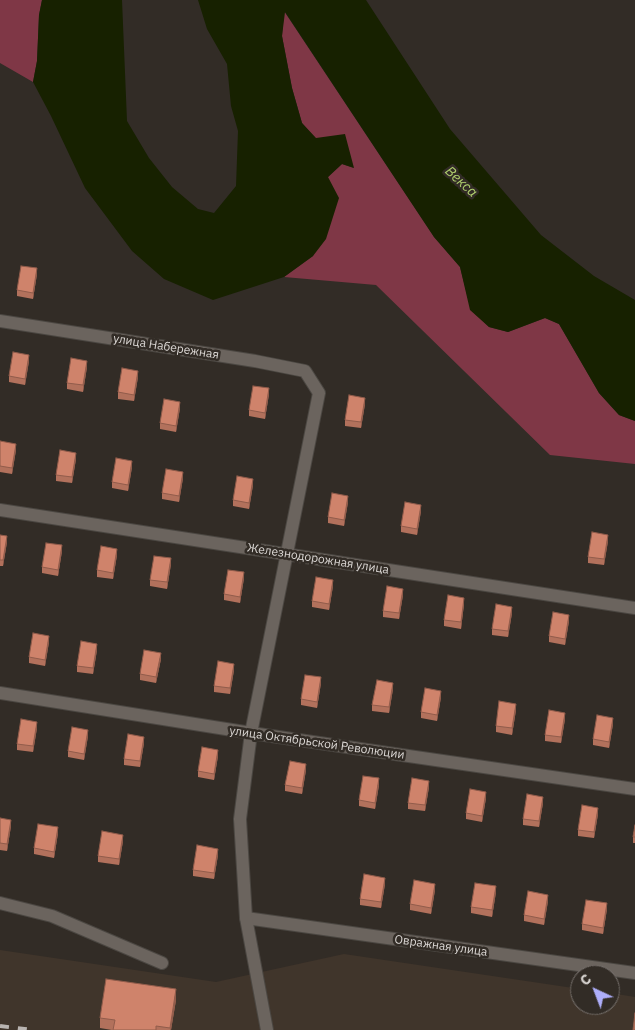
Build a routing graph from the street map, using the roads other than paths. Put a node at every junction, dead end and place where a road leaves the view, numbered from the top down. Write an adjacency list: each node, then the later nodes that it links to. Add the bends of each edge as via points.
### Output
1 (0, 321): 3 (street, улица Набережная, via 305,371 319,393)
2 (0, 510): 3 (street, Железнодорожная улица)
3 (287, 554): 4 (street, Железнодорожная улица); 6 (street)
4 (635, 608)
5 (0, 693): 6 (street, улица Октябрьской Революции)
6 (251, 733): 7 (street, улица Октябрьской Революции); 9 (street, via 240,819)
7 (635, 789)
8 (0, 903): 10 (street, via 52,916)
9 (246, 918): 11 (street, Овражная улица); 12 (street)
10 (162, 962)
11 (635, 974)
12 (267, 1030)

